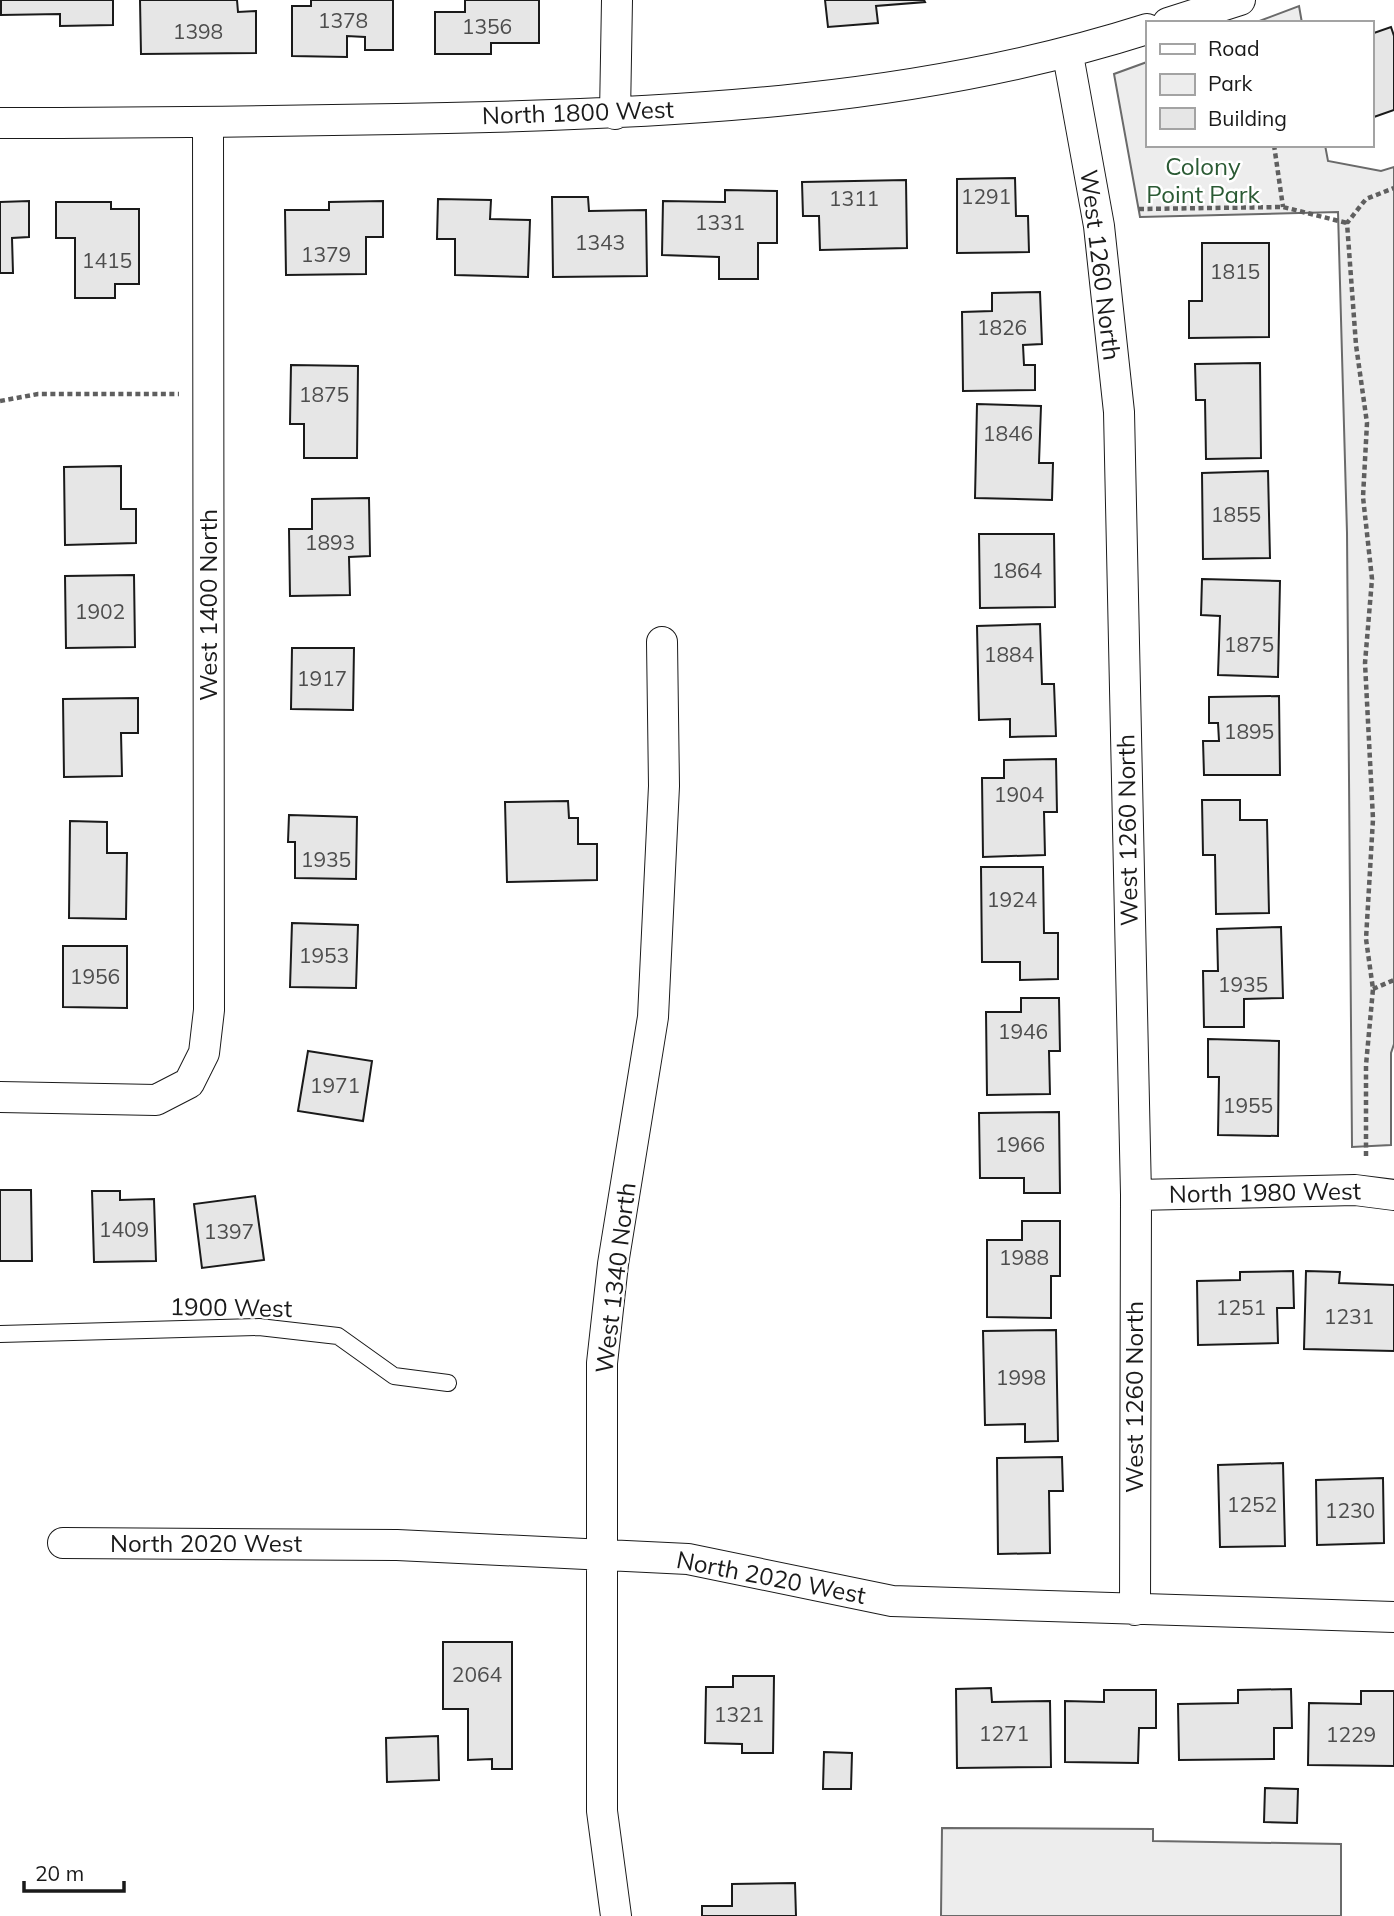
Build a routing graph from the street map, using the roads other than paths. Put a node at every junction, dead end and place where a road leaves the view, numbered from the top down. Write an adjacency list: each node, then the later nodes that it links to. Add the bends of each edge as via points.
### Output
1 (617, 0): 6 (street)
2 (1240, 0): 3 (street)
3 (1174, 21)
4 (1146, 29): 5 (street, North 1800 West)
5 (1068, 55): 6 (street, North 1800 West, via 835,97); 11 (street, West 1260 North, via 1099,226 1119,412)
6 (615, 114): 8 (street, North 1800 West)
7 (0, 123): 8 (street, North 1800 West)
8 (208, 123): 10 (street, West 1400 North, via 209,1010 204,1053 189,1083 156,1100)
9 (662, 642): 16 (street, West 1340 North, via 664,786 653,1017 613,1264 602,1363)
10 (0, 1097)
11 (1136, 1195): 12 (street, North 1980 West, via 1354,1190); 17 (street, West 1260 North)
12 (1394, 1195)
13 (0, 1334): 14 (lane, 1900 West, via 259,1327 338,1336 394,1377)
14 (448, 1383)
15 (63, 1543): 16 (street, North 2020 West, via 397,1545)
16 (602, 1555): 17 (street, North 2020 West, via 688,1559 892,1601); 19 (street, West 1340 North, via 602,1811)
17 (1135, 1610): 18 (street, North 2020 West)
18 (1394, 1617)
19 (616, 1916)

